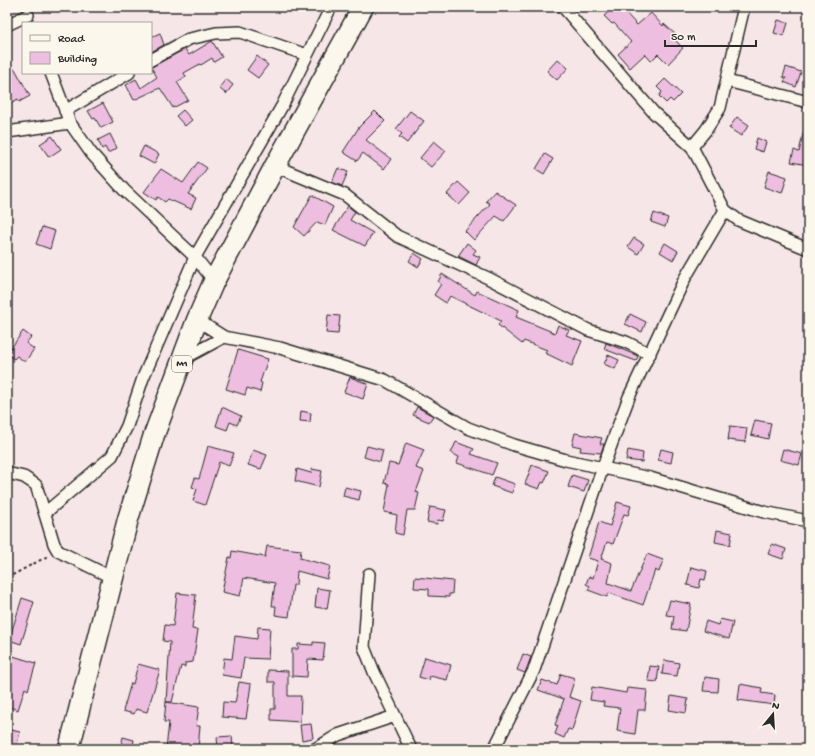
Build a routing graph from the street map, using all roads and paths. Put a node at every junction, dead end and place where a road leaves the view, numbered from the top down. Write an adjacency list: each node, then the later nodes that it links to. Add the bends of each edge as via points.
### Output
1 (331, 7): 7 (street)
2 (363, 7): 17 (highway, M1)
3 (563, 7): 16 (street, via 654,113)
4 (744, 7): 11 (street)
5 (28, 15): 6 (street)
6 (7, 25)
7 (307, 55): 8 (street, via 240,32 222,32 189,39); 20 (street, via 282,106)
8 (152, 59)
9 (51, 74): 13 (street)
10 (127, 74): 13 (street)
11 (727, 81): 12 (street); 16 (street, via 714,120)
12 (808, 102)
13 (65, 111): 14 (street)
14 (70, 123): 15 (street); 20 (street, via 90,154)
15 (7, 132)
16 (692, 147): 18 (street)
17 (275, 166): 21 (highway, M1); 24 (street, via 345,195 397,236 488,278 588,330 626,342)
18 (725, 210): 19 (street, via 738,220); 24 (street, via 684,278)
19 (808, 249)
20 (195, 257): 21 (street); 28 (street, via 143,378 127,426 112,456)
21 (214, 281): 22 (highway, M1)
22 (197, 320): 23 (street); 25 (highway, M1)
23 (224, 337): 25 (street); 26 (street, via 280,348 385,380 468,428 514,445 566,460)
24 (650, 354): 26 (street, via 629,397)
25 (184, 358): 33 (highway, M1, via 154,436)
26 (603, 467): 29 (street, via 658,480 764,512); 38 (street, via 534,670)
27 (7, 473): 28 (street, via 24,477 36,485)
28 (45, 513): 30 (street)
29 (808, 521)
30 (58, 551): 32 (path); 33 (street)
31 (368, 574): 34 (street, via 364,647)
32 (7, 578)
33 (113, 578): 35 (highway, M1)
34 (395, 716): 36 (street, via 338,735); 37 (street)
35 (69, 749)
36 (315, 749)
37 (411, 749)
38 (494, 749)

